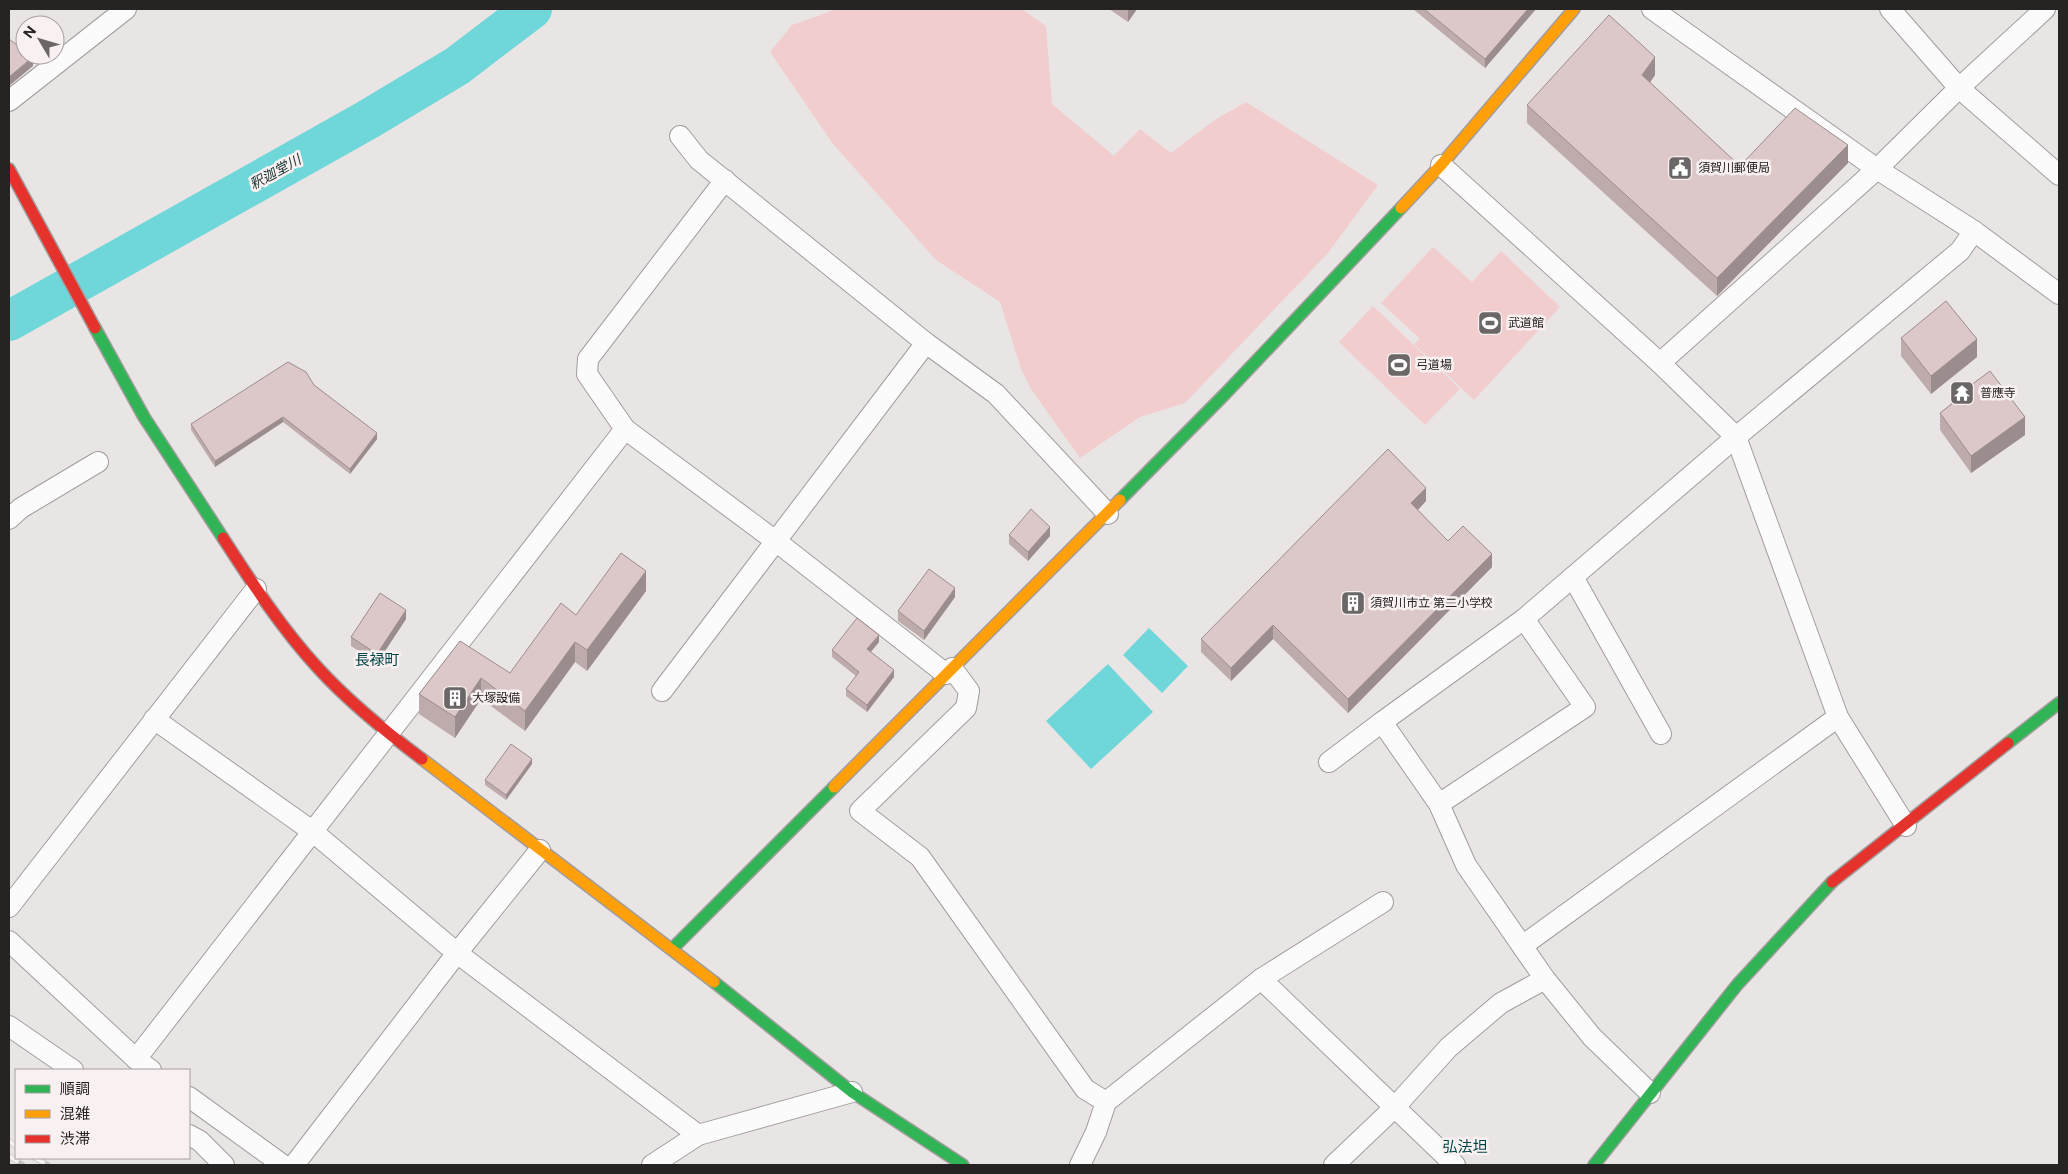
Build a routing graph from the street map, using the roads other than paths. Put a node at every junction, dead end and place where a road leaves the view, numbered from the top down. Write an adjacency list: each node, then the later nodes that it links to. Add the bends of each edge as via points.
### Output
1 (126, 9): 7 (street)
2 (1574, 9): 9 (street)
3 (1652, 9): 11 (street)
4 (1890, 9): 6 (street)
5 (2045, 9): 6 (street)
6 (1959, 88): 11 (street); 12 (street)
7 (9, 101)
8 (680, 136): 13 (street, via 699,160)
9 (1441, 165): 17 (street); 21 (street)
10 (9, 169): 25 (street, via 144,418)
11 (1877, 169): 14 (street); 17 (street)
12 (2059, 175)
13 (725, 180): 16 (street); 18 (street, via 588,359 587,374)
14 (1974, 231): 15 (street); 19 (street, via 1960,251)
15 (2059, 294)
16 (926, 343): 21 (street, via 996,394); 23 (street)
17 (1660, 363): 19 (street)
18 (625, 429): 23 (street); 33 (street)
19 (1736, 437): 24 (street); 30 (street)
20 (98, 462): 22 (street, via 21,508)
21 (1108, 514): 27 (street)
22 (9, 519)
23 (776, 542): 27 (street); 28 (street)
24 (1573, 577): 26 (street); 34 (street)
25 (256, 589): 31 (street); 33 (street, via 318,668)
26 (1524, 619): 32 (street); 36 (street, via 1584,707)
27 (949, 671): 44 (street); 54 (street, via 969,691 966,708 860,811 920,857 1085,1089)
28 (662, 691)
29 (2059, 703): 37 (street)
30 (1838, 717): 37 (street); 43 (street)
31 (154, 719): 38 (street); 41 (street)
32 (1382, 722): 35 (street); 36 (street)
33 (389, 734): 38 (street); 39 (street)
34 (1661, 734)
35 (1328, 762)
36 (1439, 804): 43 (street, via 1466,865)
37 (1906, 826): 52 (street, via 1825,888 1737,985)
38 (312, 831): 45 (street); 49 (street)
39 (540, 850): 44 (street); 45 (street)
40 (1383, 902): 47 (street)
41 (9, 907)
42 (9, 941): 49 (street)
43 (1522, 946): 46 (street)
44 (672, 949): 51 (street)
45 (458, 953): 56 (street); 60 (street)
46 (1544, 978): 52 (street, via 1592,1037); 55 (street, via 1501,1002 1456,1041)
47 (1262, 979): 54 (street); 55 (street)
48 (9, 1026): 50 (street)
49 (144, 1065)
50 (72, 1069)
51 (852, 1092): 56 (street); 62 (street)
52 (1650, 1094): 66 (street)
53 (190, 1098): 59 (street)
54 (1106, 1102): 63 (street)
55 (1394, 1108): 64 (street); 65 (street)
56 (698, 1135): 61 (street)
57 (190, 1136): 58 (street)
58 (224, 1165)
59 (283, 1165)
60 (294, 1165)
61 (652, 1165)
62 (963, 1165)
63 (1080, 1165)
64 (1334, 1165)
65 (1455, 1165)
66 (1594, 1165)

